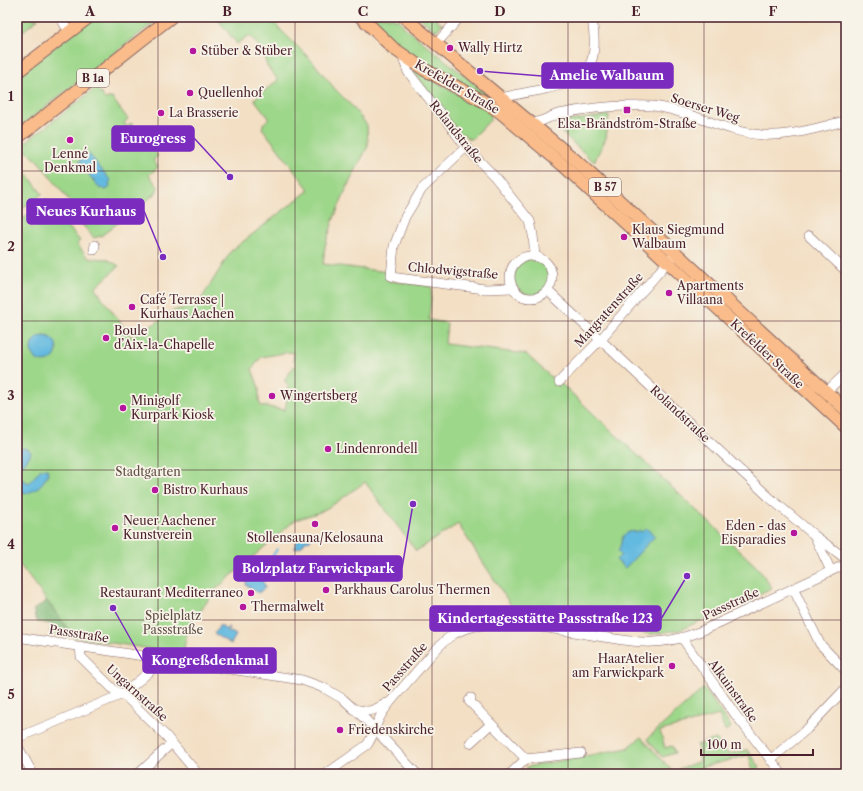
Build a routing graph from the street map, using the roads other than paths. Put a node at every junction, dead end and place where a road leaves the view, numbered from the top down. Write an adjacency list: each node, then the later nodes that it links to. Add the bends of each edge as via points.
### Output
1 (60, 17): 8 (street)
2 (89, 17): 8 (main road)
3 (171, 17): 16 (main road, B 1a)
4 (361, 17): 10 (main road, Rolandstraße / B 57)
5 (404, 17): 9 (main road, Krefelder Straße / B 57)
6 (460, 17): 9 (street)
7 (592, 17): 12 (street, via 594,50 583,75 565,85)
8 (69, 32): 11 (main road)
9 (436, 44): 12 (main road, Krefelder Straße / B 57)
10 (402, 56): 13 (main road, Krefelder Straße / B 57, via 485,102); 17 (street, Rolandstraße, via 408,72)
11 (17, 72)
12 (501, 98): 15 (main road, Krefelder Straße / B 57)
13 (511, 120): 15 (street, Krefelder Straße); 20 (main road, Krefelder Straße / B 57)
14 (846, 121): 15 (street, Soerser Weg, via 794,133 762,135 737,131 659,106 627,106 575,111 550,116)
15 (533, 124): 20 (main road, Krefelder Straße / B 57, via 602,185)
16 (17, 138)
17 (466, 147): 19 (street, Rolandstraße, via 494,176 530,221); 22 (street, Chlodwigstraße, via 422,189 405,217 394,246 391,276 485,288)
18 (809, 236): 21 (street)
19 (535, 257): 22 (street, via 528,257 516,263 510,275); 23 (street, via 550,267 552,279)
20 (672, 257): 24 (street, Margratenstraße); 27 (main road, Krefelder Straße / B 57); 29 (main road, Krefelder Straße / B 57)
21 (846, 271)
22 (513, 288): 23 (street, via 522,296 533,298)
23 (548, 291): 24 (street, Rolandstraße)
24 (600, 340): 26 (street, Margratenstraße); 30 (street, Rolandstraße)
25 (846, 373): 27 (street)
26 (559, 382)
27 (826, 392): 28 (main road, Krefelder Straße / B 57)
28 (846, 410)
29 (846, 427)
30 (814, 536): 32 (street, Rolandstraße); 35 (street, Rolandstraße)
31 (846, 548): 32 (street)
32 (837, 552): 33 (street, Rolandstraße)
33 (846, 559)
34 (846, 564): 35 (street, Passstraße)
35 (831, 571): 36 (street, Passstraße)
36 (793, 588): 38 (street, Passstraße); 41 (street, via 820,644)
37 (17, 637): 39 (street, Passstraße)
38 (682, 638): 45 (street, Passstraße, via 664,642 642,642 518,625 476,625 464,628 444,641); 55 (street, Alkuinstraße)
39 (80, 646): 40 (street, Passstraße); 43 (street, Ungarnstraße, via 81,657 114,690)
40 (157, 658): 43 (street, via 155,667); 46 (street, Passstraße, via 302,680 342,698)
41 (846, 671)
42 (846, 688): 55 (street, via 807,729)
43 (123, 694): 49 (street); 50 (street, Ungarnstraße)
44 (471, 698): 47 (street, via 469,701)
45 (392, 700): 46 (street, via 372,711); 48 (street, Passstraße)
46 (354, 709): 48 (street, Passstraße)
47 (491, 724): 51 (street); 54 (street)
48 (374, 729): 59 (street, via 367,745); 60 (street)
49 (17, 738)
50 (172, 743): 57 (street); 58 (street, Ungarnstraße)
51 (470, 744)
52 (17, 745): 56 (street)
53 (581, 752): 54 (street)
54 (526, 759): 61 (street)
55 (770, 760): 62 (street, Alkuinstraße)
56 (33, 774)
57 (138, 774)
58 (198, 774)
59 (326, 774)
60 (417, 774)
61 (510, 774)
62 (782, 774)

